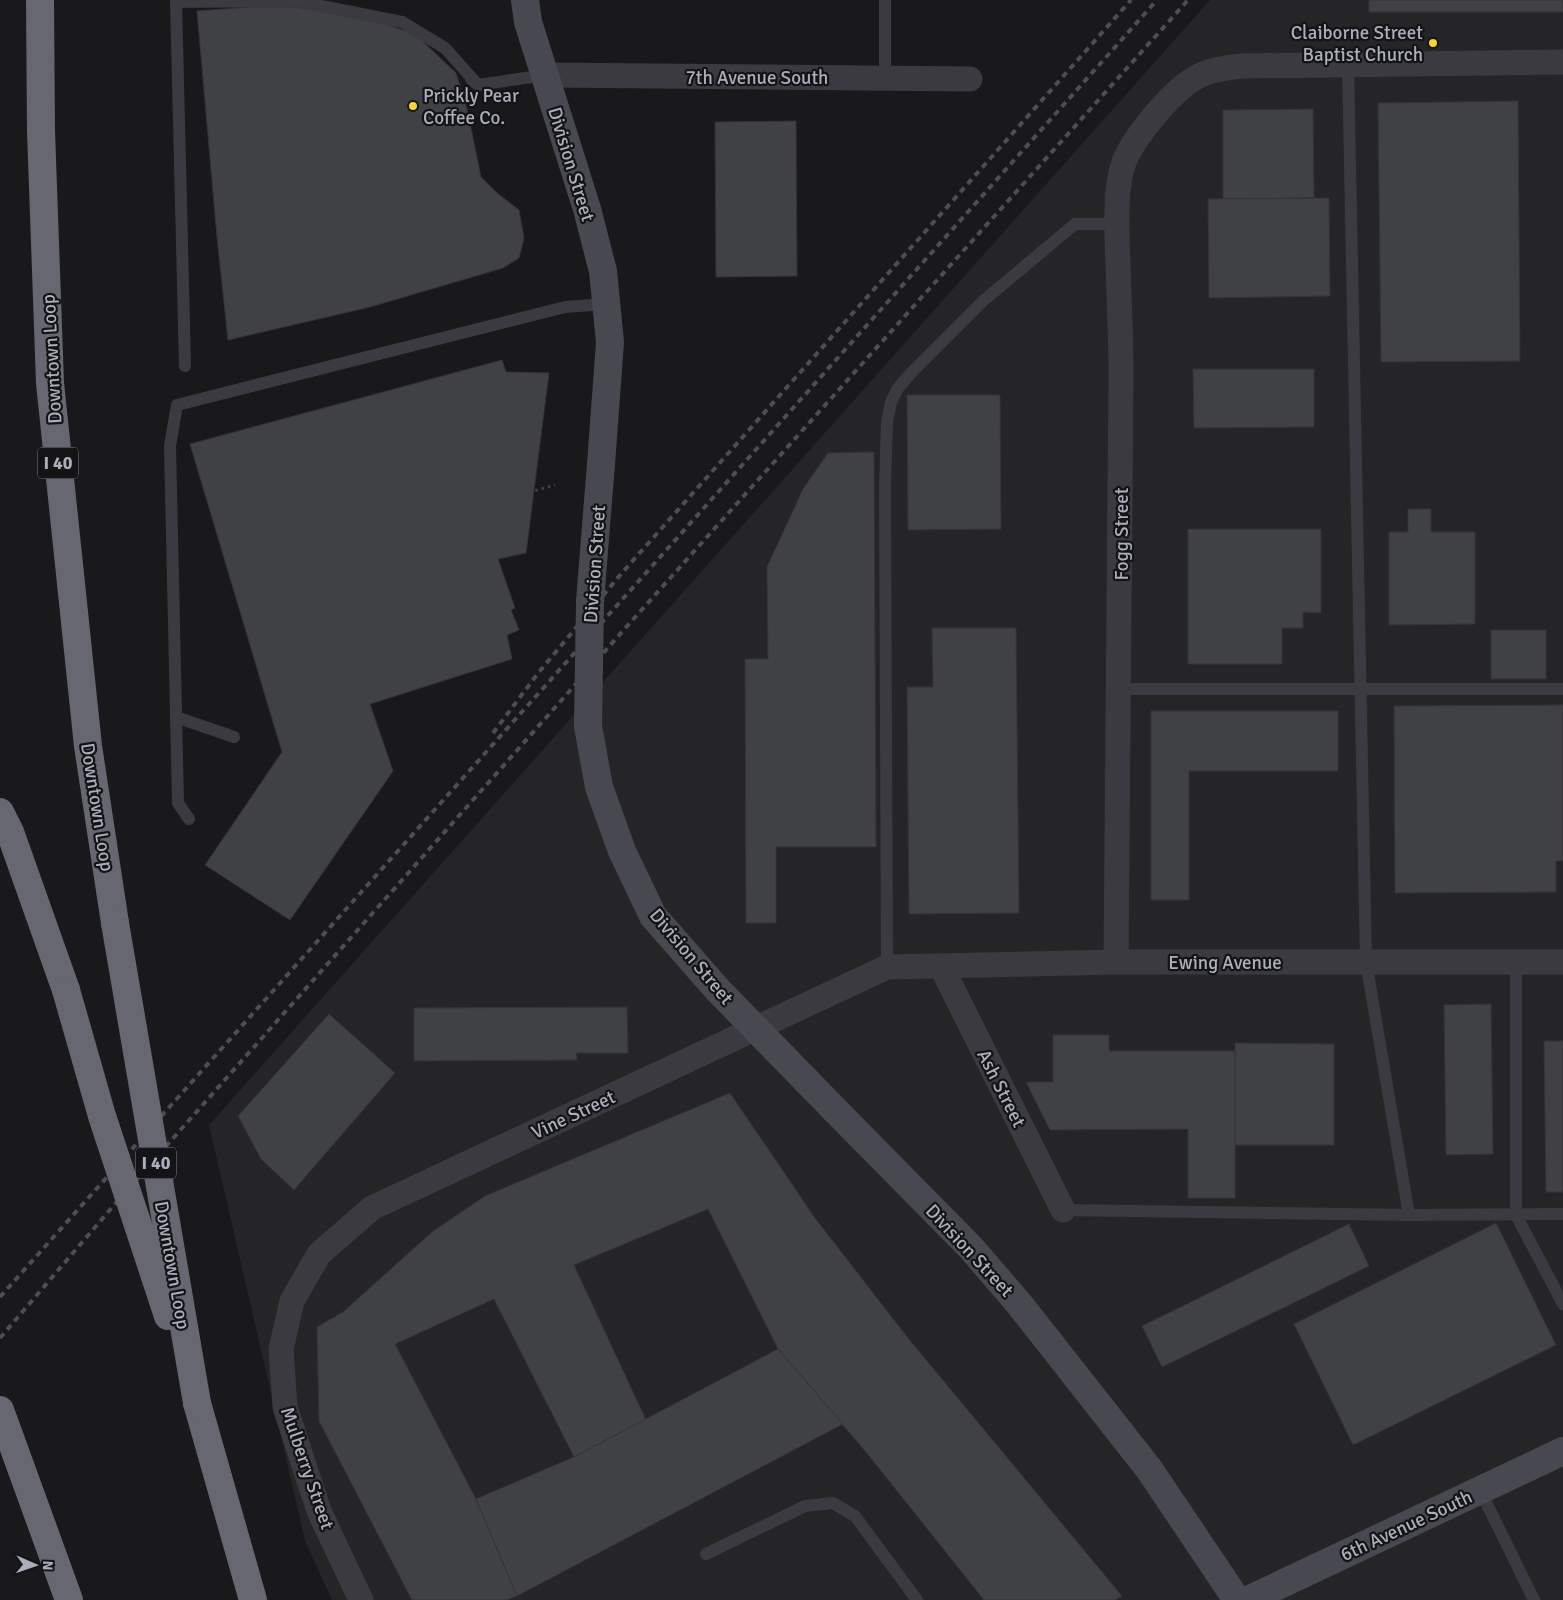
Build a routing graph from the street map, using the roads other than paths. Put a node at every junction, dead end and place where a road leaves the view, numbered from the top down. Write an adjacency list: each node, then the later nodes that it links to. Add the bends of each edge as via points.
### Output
1 (40, 0): 32 (highway, Downtown Loop / I 40, bridge, via 50,383 88,746)
2 (525, 0): 7 (main road, Division Street, via 528,22)
3 (885, 0): 8 (lane)
4 (176, 1): 7 (lane, via 297,1 402,22 445,48 478,85); 12 (lane)
5 (1563, 62): 6 (street)
6 (1348, 64): 10 (street, Fogg Street, via 1241,66 1218,70 1186,84 1155,116 1124,164); 15 (lane)
7 (545, 75): 8 (street, 7th Avenue South); 11 (main road, Division Street, via 587,209 603,271)
8 (885, 78): 9 (street, 7th Avenue South)
9 (970, 79)
10 (1116, 224): 13 (street, Fogg Street, via 1121,347); 25 (lane, via 1075,224 982,302 913,371 891,402 887,422 885,488)
11 (606, 304): 16 (lane, via 565,307 177,404 170,446); 41 (main road, Division Street, bridge, via 610,342 590,601 588,726 599,787 622,851 654,916 717,989 972,1249 1020,1305 1149,1469)
12 (185, 366)
13 (1120, 689): 15 (lane); 20 (street, Fogg Street)
14 (1563, 689): 15 (lane)
15 (1360, 690): 21 (lane)
16 (176, 717): 17 (lane); 19 (lane, via 178,803)
17 (234, 737)
18 (0, 812): 32 (highway, bridge, via 66,990 102,1116)
19 (189, 819)
20 (1116, 962): 21 (street, Ewing Avenue); 24 (street, Ewing Avenue)
21 (1366, 962): 22 (street, Ewing Avenue); 28 (lane)
22 (1516, 962): 23 (street, Ewing Avenue); 29 (lane)
23 (1563, 962)
24 (941, 966): 25 (street, Ewing Avenue); 26 (street, Ash Street)
25 (888, 967): 30 (street, Vine Street, via 372,1208 319,1254)
26 (1063, 1210): 28 (lane)
27 (1563, 1214): 29 (lane)
28 (1409, 1215): 29 (lane)
29 (1516, 1215): 31 (lane)
30 (292, 1301): 39 (street, Mulberry Street, via 282,1349 285,1407 319,1511)
31 (1563, 1304)
32 (197, 1403): 38 (highway, Downtown Loop / I 40)
33 (0, 1410): 37 (highway)
34 (1563, 1451): 35 (main road, 6th Avenue South)
35 (1480, 1490): 42 (main road, 6th Avenue South); 43 (lane)
36 (706, 1554): 40 (lane, via 805,1506 832,1503 855,1516)
37 (69, 1600)
38 (253, 1600)
39 (362, 1600)
40 (917, 1600)
41 (1238, 1600)
42 (1248, 1600)
43 (1534, 1600)

